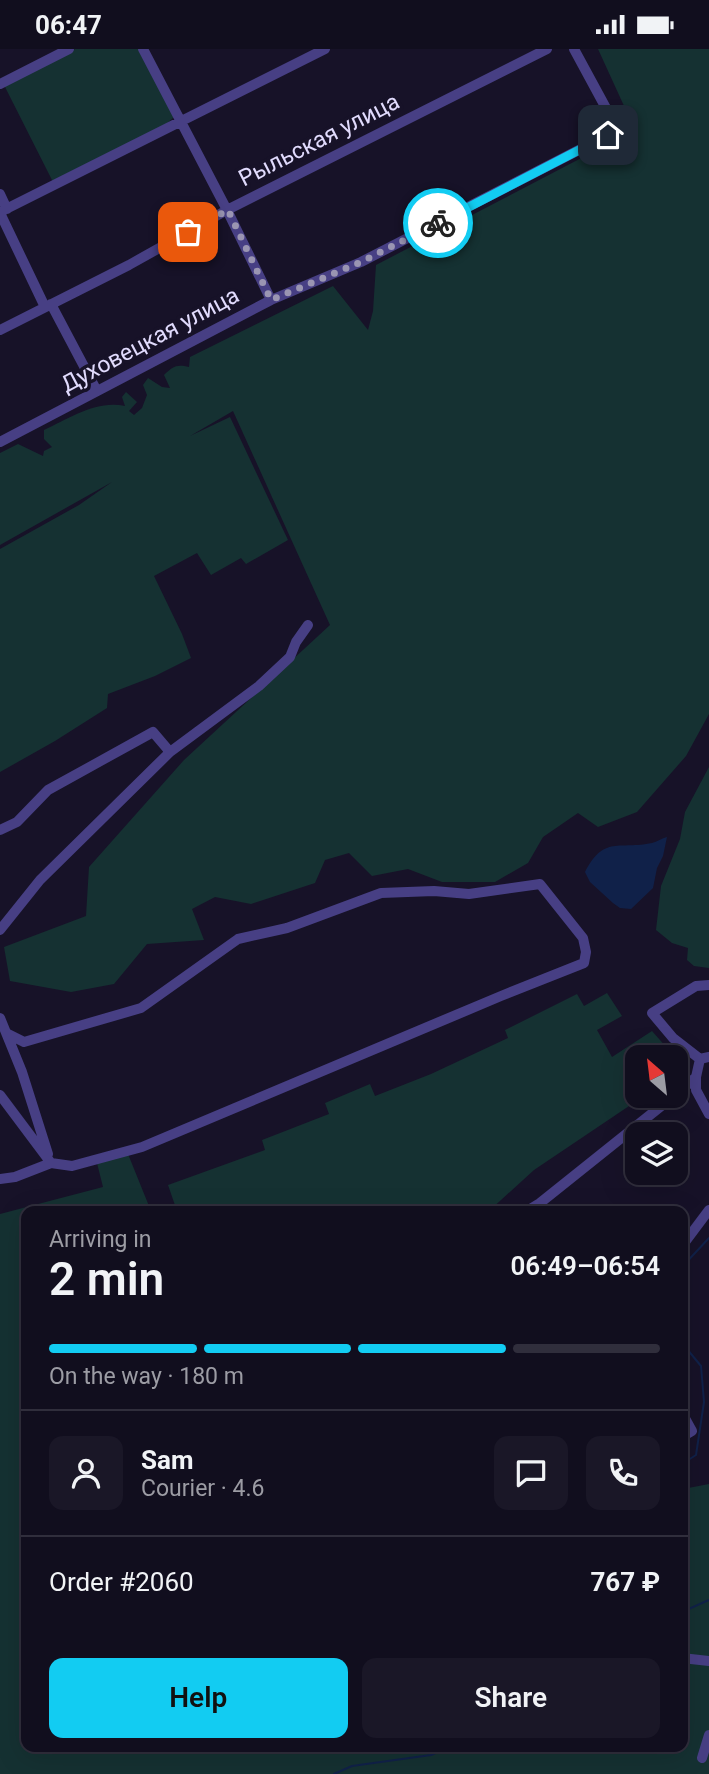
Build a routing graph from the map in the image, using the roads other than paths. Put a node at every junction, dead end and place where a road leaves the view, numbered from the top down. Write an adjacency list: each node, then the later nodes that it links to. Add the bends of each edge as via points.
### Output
1 (69, 49): 6 (street)
2 (143, 49): 7 (street)
3 (326, 49): 7 (street)
4 (547, 49): 9 (street, Рыльская улица)
5 (573, 49): 11 (street, Духовецкая улица, via 612,121 608,135 361,262)
6 (0, 84)
7 (181, 121): 9 (street); 10 (street)
8 (0, 194): 10 (street)
9 (228, 210): 11 (street); 12 (street, Рыльская улица)
10 (2, 211): 12 (street)
11 (271, 300): 14 (street, Духовецкая улица)
12 (48, 306): 13 (street, Рыльская улица); 14 (street)
13 (0, 330)
14 (97, 391): 15 (street, Духовецкая улица)
15 (0, 442)
16 (308, 625): 17 (street, via 290,657 260,687)
17 (170, 753): 18 (street, via 153,732 48,789 17,822); 19 (street, via 40,880)
18 (0, 830)
19 (0, 930)
20 (709, 985): 23 (street, via 696,986 652,1013 673,1038)
21 (0, 1018): 22 (street)
22 (8, 1034): 29 (street); 29 (street, via 24,1042 141,1008 238,939 288,928 382,893 469,894 540,884 583,938 584,963 142,1147 72,1166)
23 (705, 1058): 24 (street)
24 (696, 1077): 25 (street); 28 (street, via 696,1090)
25 (688, 1084)
26 (0, 1095): 29 (street)
27 (659, 1108): 31 (street)
28 (709, 1114)
29 (51, 1163): 30 (street)
30 (0, 1179)
31 (534, 1206)
32 (709, 1210): 33 (street)
33 (688, 1238)
34 (688, 1659): 35 (street)
35 (709, 1661)
36 (709, 1735): 37 (street)
37 (702, 1758)

